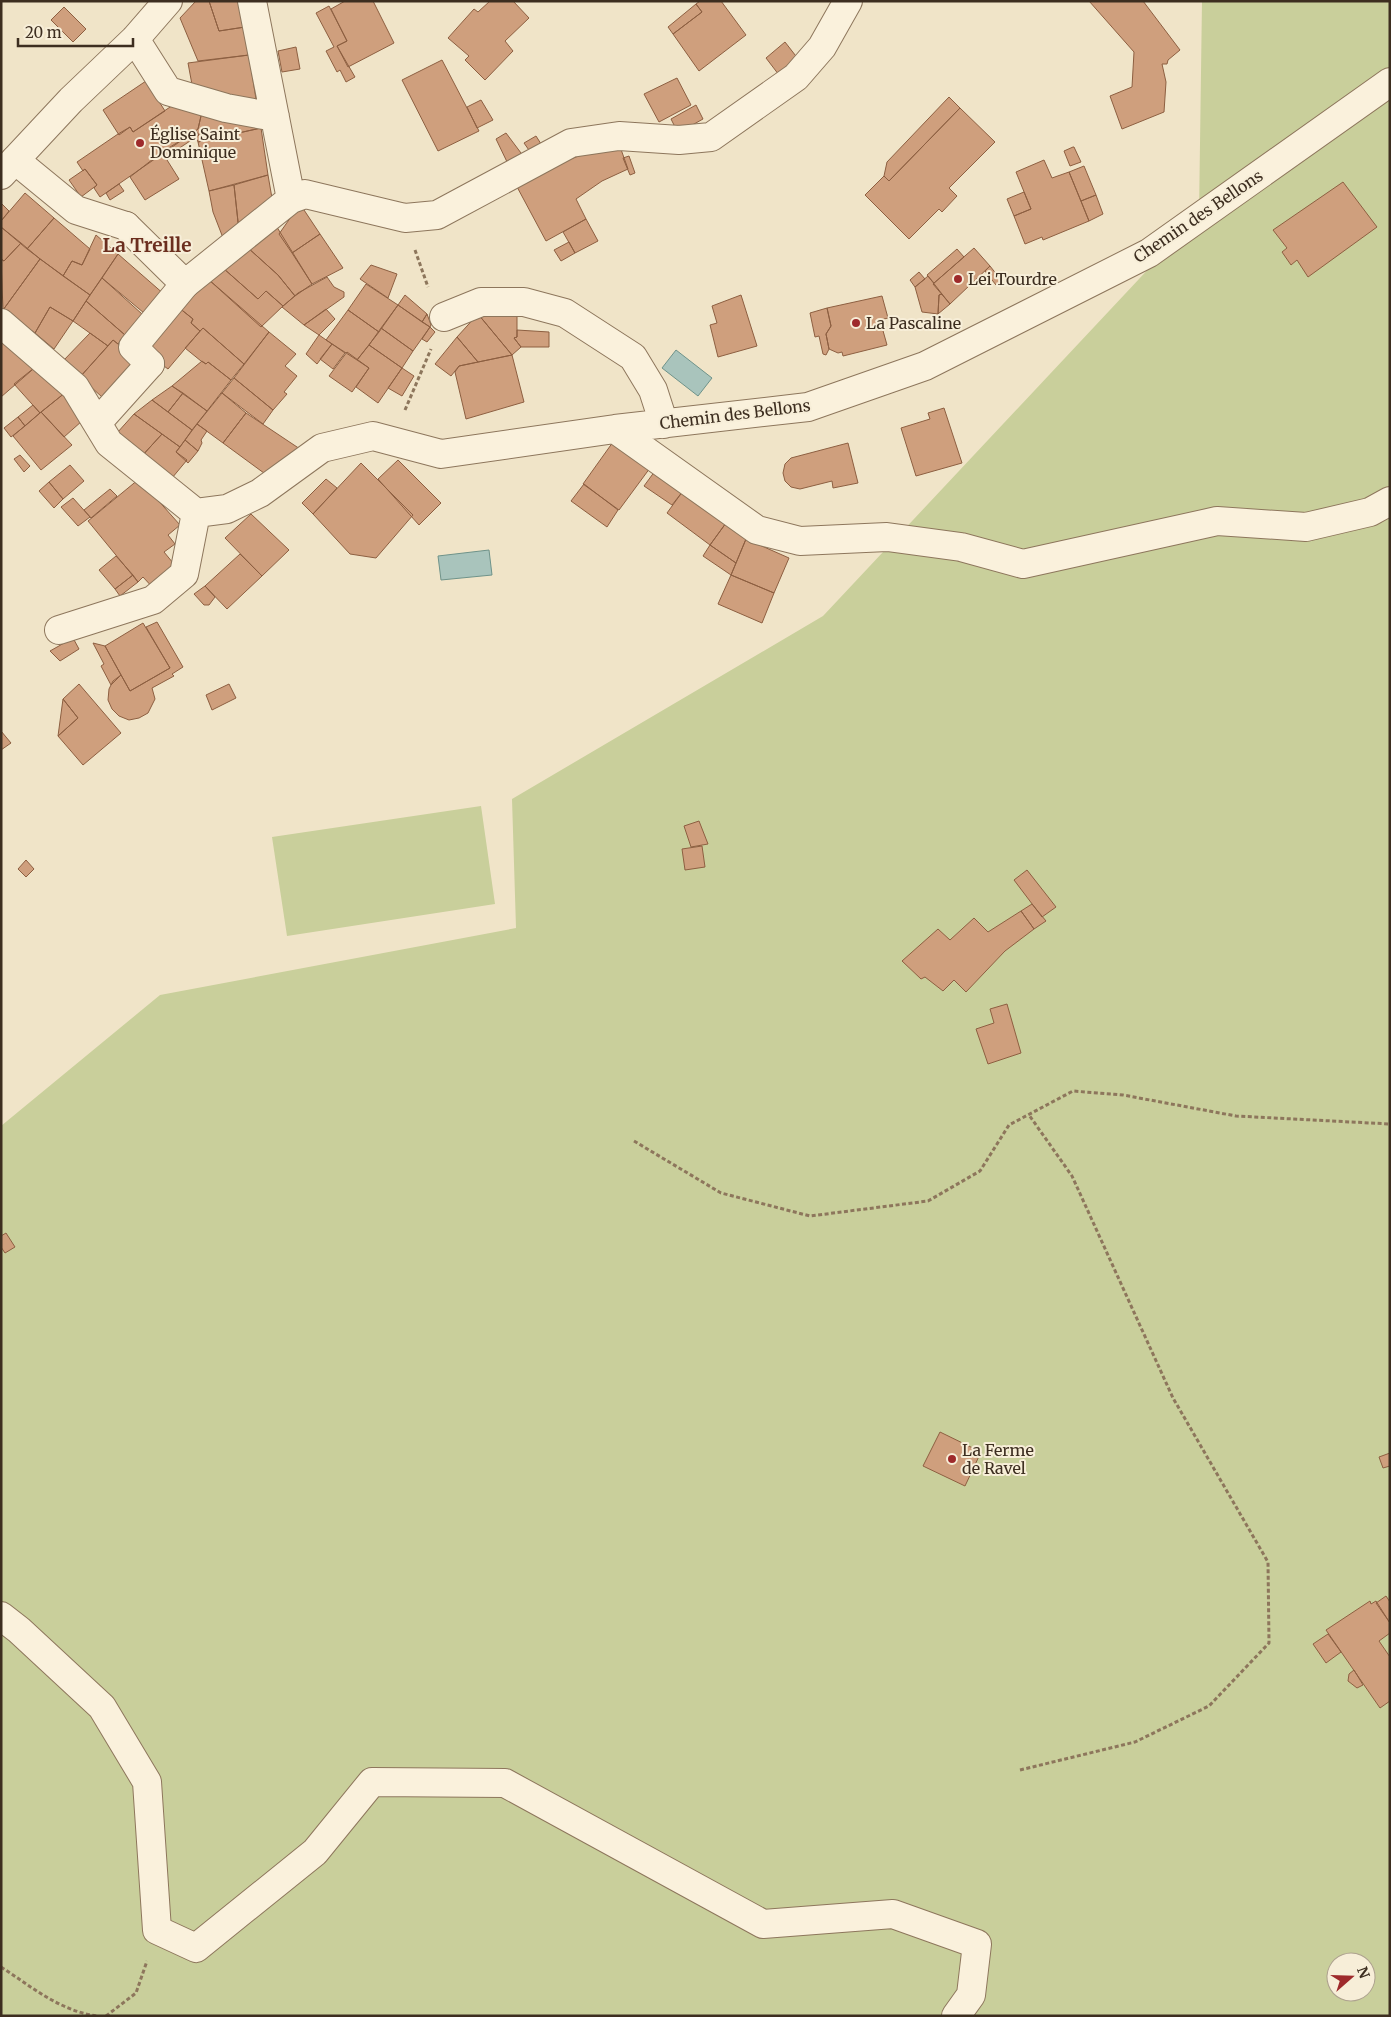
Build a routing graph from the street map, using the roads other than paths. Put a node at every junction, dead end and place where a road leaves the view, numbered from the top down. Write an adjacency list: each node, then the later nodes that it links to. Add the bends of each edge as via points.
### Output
1 (168, 1): 4 (street)
2 (252, 1): 6 (street)
3 (848, 1): 8 (street, via 822,47 796,78 711,137 679,140 619,136 572,143 437,215 405,218 305,194)
4 (135, 38): 6 (street, via 168,91 226,108); 7 (street)
5 (1390, 82): 13 (street, Chemin des Bellons, via 1149,253 925,366 808,407)
6 (275, 117): 8 (street)
7 (8, 167): 9 (street, via 76,210 126,226)
8 (291, 200): 9 (street)
9 (185, 284): 12 (street)
10 (444, 317): 13 (street, via 481,302 524,302 565,313 633,357 653,390)
11 (1, 323): 12 (street, via 75,387)
12 (97, 422): 16 (street, via 109,443)
13 (664, 424): 14 (street, Chemin des Bellons)
14 (615, 430): 15 (street, via 757,530 800,541 887,537 961,547 1023,564 1217,521 1306,527 1370,512); 16 (street, Chemin des Bellons, via 441,454 373,436 322,448 260,493 227,509)
15 (1390, 500)
16 (196, 513): 17 (street, via 184,574 153,600)
17 (59, 630)
18 (1, 1616): 19 (street, via 102,1707 148,1782 157,1930 196,1948 315,1852 372,1782 505,1783 763,1924 893,1914 977,1944 971,1995)
19 (956, 2016)

